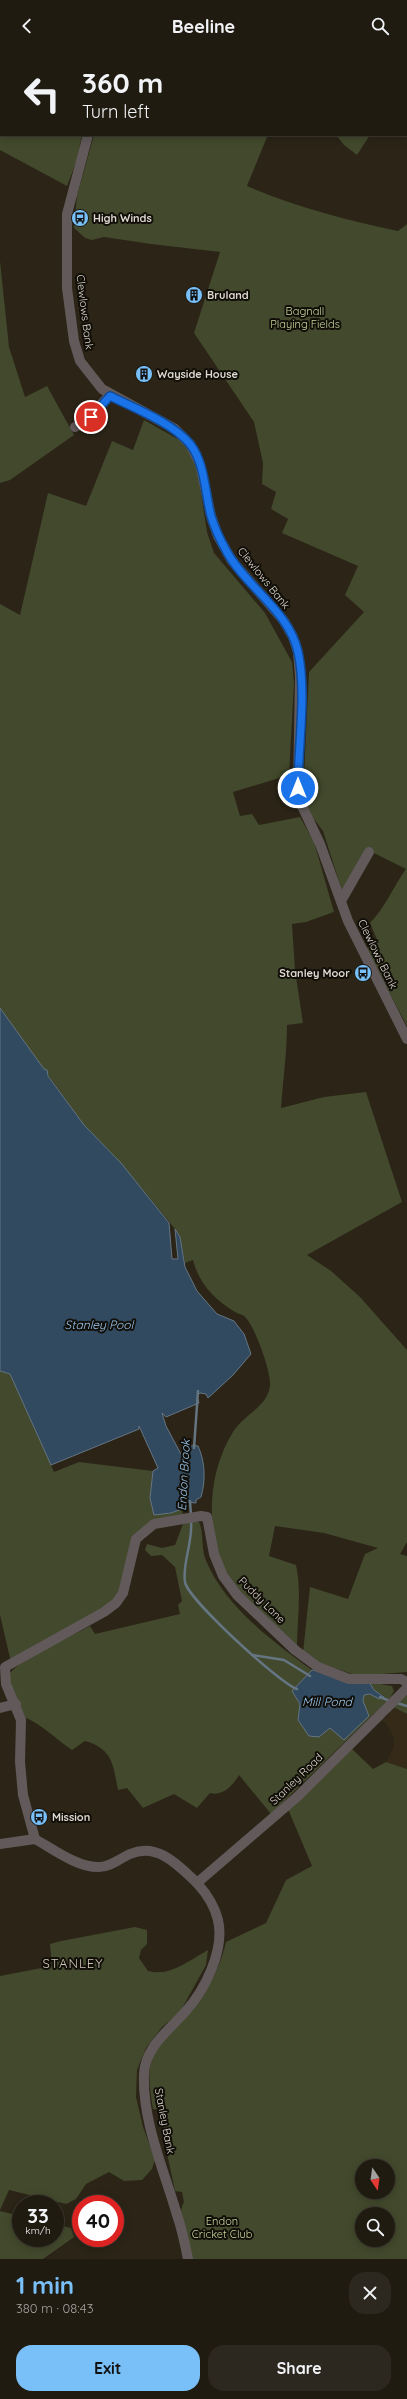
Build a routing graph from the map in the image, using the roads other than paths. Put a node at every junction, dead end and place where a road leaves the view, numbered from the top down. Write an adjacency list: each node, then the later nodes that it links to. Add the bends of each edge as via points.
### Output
1 (88, 136): 2 (street, Clewlows Bank, via 67,214 67,288 74,341 80,361 93,380)
2 (110, 396): 3 (street, via 84,423); 5 (street, Clewlows Bank, via 175,429 190,444 200,464 218,536 232,562 284,621 293,637 298,652 300,677 298,788 303,808 320,844)
3 (75, 427)
4 (369, 852): 5 (street)
5 (341, 901): 6 (street, Clewlows Bank, via 366,959)
6 (407, 1039)
7 (407, 1682): 9 (street, Puddy Lane, via 401,1679 349,1679 318,1667 294,1650 237,1595 222,1576 214,1554 207,1517 197,1516 154,1524 136,1539 123,1593 116,1603 5,1667 6,1684)
8 (407, 1688): 13 (street, Stanley Road, via 398,1694 297,1797)
9 (16, 1704): 10 (street); 11 (street, Puddy Lane, via 21,1720 20,1762 23,1795)
10 (0, 1708)
11 (35, 1839): 12 (street); 13 (street, Stanley Bank, via 88,1866 108,1865 131,1854 146,1851 159,1853 173,1860)
12 (0, 1844)
13 (198, 1883): 14 (street, Stanley Bank, via 218,1919 217,1950 196,1997 150,2053 144,2073 148,2112 156,2148 178,2217)
14 (188, 2259)

